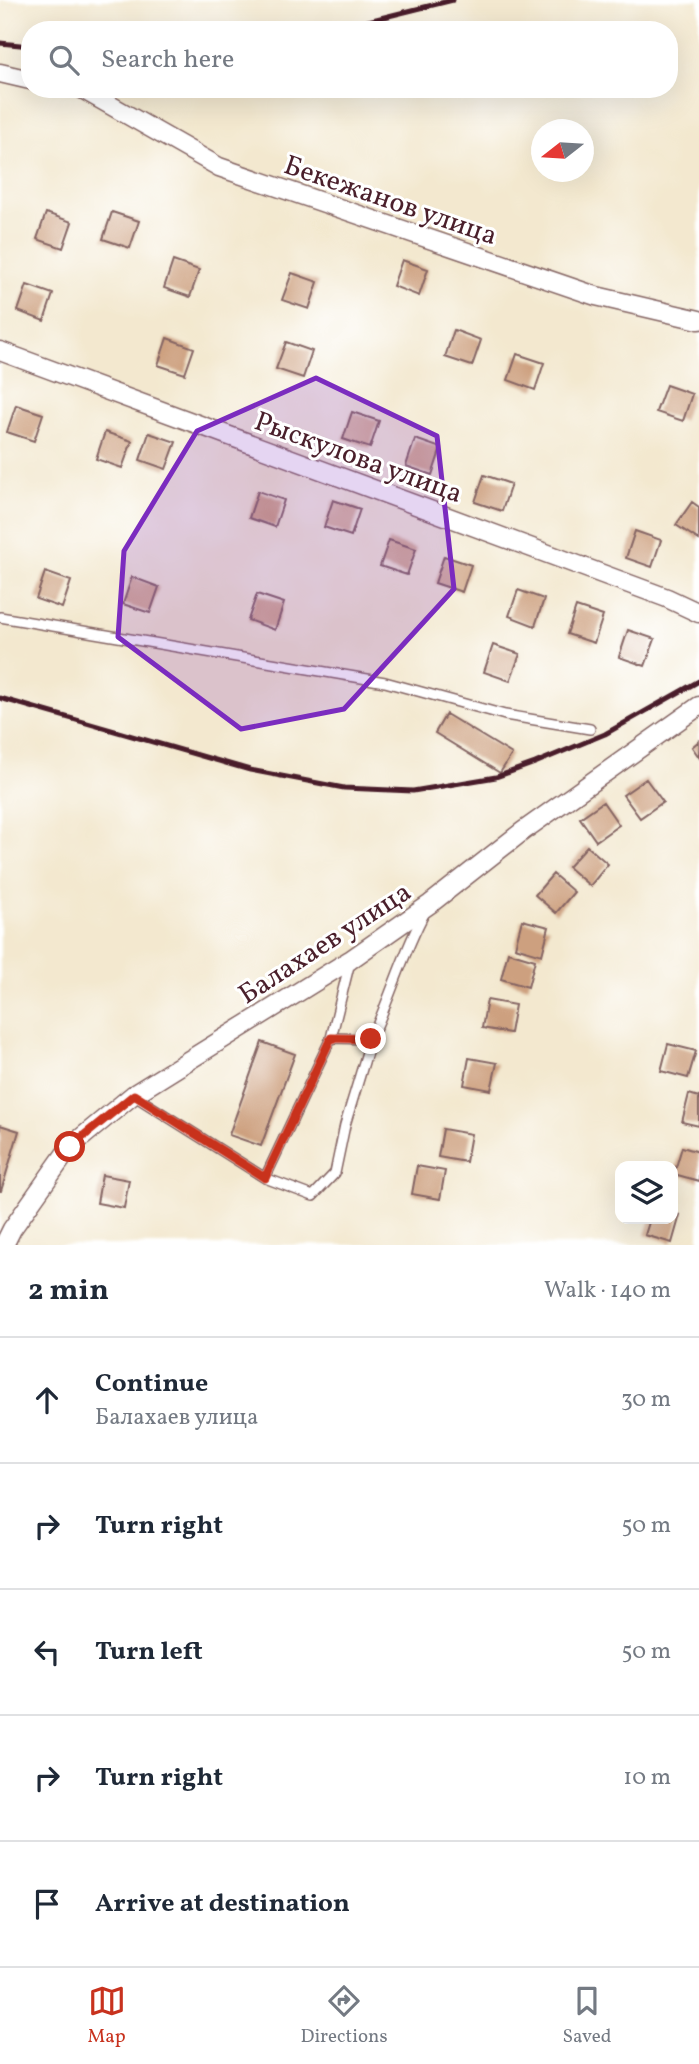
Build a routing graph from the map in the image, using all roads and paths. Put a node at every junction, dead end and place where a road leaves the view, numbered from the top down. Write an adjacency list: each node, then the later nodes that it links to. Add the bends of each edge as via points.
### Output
1 (0, 73): 2 (street)
2 (21, 78)
3 (98, 98): 4 (street, Бекежанов улица, via 219,167 596,296)
4 (699, 320)
5 (0, 351): 6 (street, Рыскулова улица)
6 (699, 612)
7 (0, 617): 9 (lane, via 386,682 505,715)
8 (699, 706): 10 (street, Балахаев улица, via 523,831)
9 (590, 729)
10 (430, 904): 11 (street, Балахаев улица); 13 (lane)
11 (350, 960): 12 (lane); 14 (street, Балахаев улица)
12 (331, 1038): 13 (lane); 15 (lane)
13 (371, 1039): 15 (lane, via 335,1173 313,1196)
14 (134, 1095): 15 (lane); 16 (street, Балахаев улица, via 70,1147)
15 (265, 1178)
16 (4, 1245)

